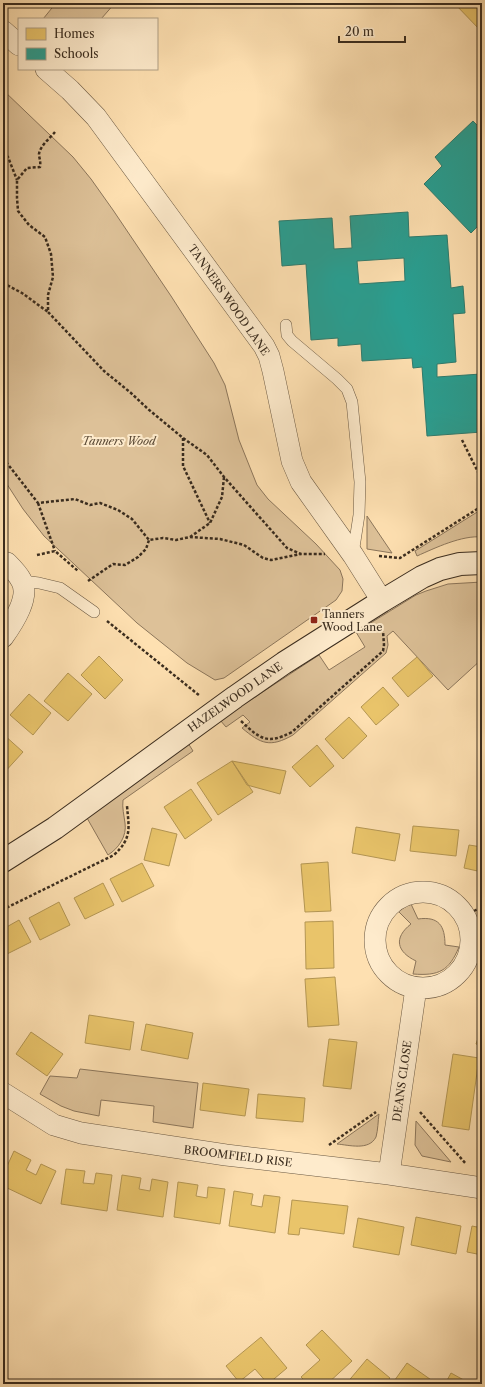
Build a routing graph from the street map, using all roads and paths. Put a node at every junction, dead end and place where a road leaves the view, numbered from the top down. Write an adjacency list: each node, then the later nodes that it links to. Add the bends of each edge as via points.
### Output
1 (3, 31): 2 (street)
2 (18, 44)
3 (47, 70): 23 (street, TANNERS WOOD LANE, via 96,118 264,346 273,371 292,461 301,482)
4 (55, 132): 6 (path, via 39,151 40,167 27,168)
5 (3, 152): 6 (path, via 8,157)
6 (17, 180): 8 (path, via 18,211 29,225 45,238 50,254 53,277 48,295)
7 (3, 283): 8 (path)
8 (48, 312): 10 (path, via 104,371)
9 (286, 325): 23 (lane, via 287,335 292,341 347,389 352,402 360,482 359,515)
10 (183, 438): 13 (path, via 207,455); 17 (path, via 183,466)
11 (462, 440): 14 (path)
12 (3, 458): 15 (path)
13 (224, 477): 17 (path, via 222,497); 21 (path, via 288,548)
14 (482, 480)
15 (38, 503): 19 (path, via 75,499 90,505 100,503 132,519); 20 (path)
16 (482, 506): 25 (path, via 400,558)
17 (210, 524): 18 (path)
18 (190, 537): 19 (path); 21 (path, via 220,539 244,545 263,558 271,560)
19 (149, 540): 30 (path, via 146,549 138,557 125,565 113,564)
20 (55, 551): 24 (path); 28 (path)
21 (301, 554): 22 (path)
22 (328, 554)
23 (353, 554): 31 (street, TANNERS WOOD LANE)
24 (37, 555)
25 (377, 556)
26 (3, 562): 29 (street, via 7,563)
27 (482, 563): 31 (street, HAZELWOOD LANE, via 460,564 440,569)
28 (78, 571)
29 (22, 581): 32 (lane, via 60,588); 34 (street, via 21,607)
30 (88, 581)
31 (382, 601): 38 (street, HAZELWOOD LANE, via 247,688 55,828)
32 (98, 615): 35 (path)
33 (383, 631): 36 (path, via 383,651 292,732 282,738 271,740 257,736)
34 (3, 637)
35 (205, 700)
36 (241, 721)
37 (127, 806): 39 (path, via 128,837 122,848 114,855 6,908)
38 (3, 861)
39 (3, 904)
40 (482, 907): 41 (path)
41 (474, 911)
42 (416, 988): 42 (street, via 433,988 449,981 460,972 467,961 472,944 468,920 459,907 448,898 430,892 414,892 400,897 387,908 376,932 375,947 381,963 389,974 403,984); 48 (street, DEANS CLOSE)
43 (3, 1094): 48 (street, BROOMFIELD RISE, via 54,1126 81,1133 226,1155)
44 (381, 1108): 46 (path)
45 (418, 1110): 47 (path)
46 (325, 1148)
47 (468, 1167)
48 (389, 1174): 49 (street, BROOMFIELD RISE)
49 (482, 1188)

